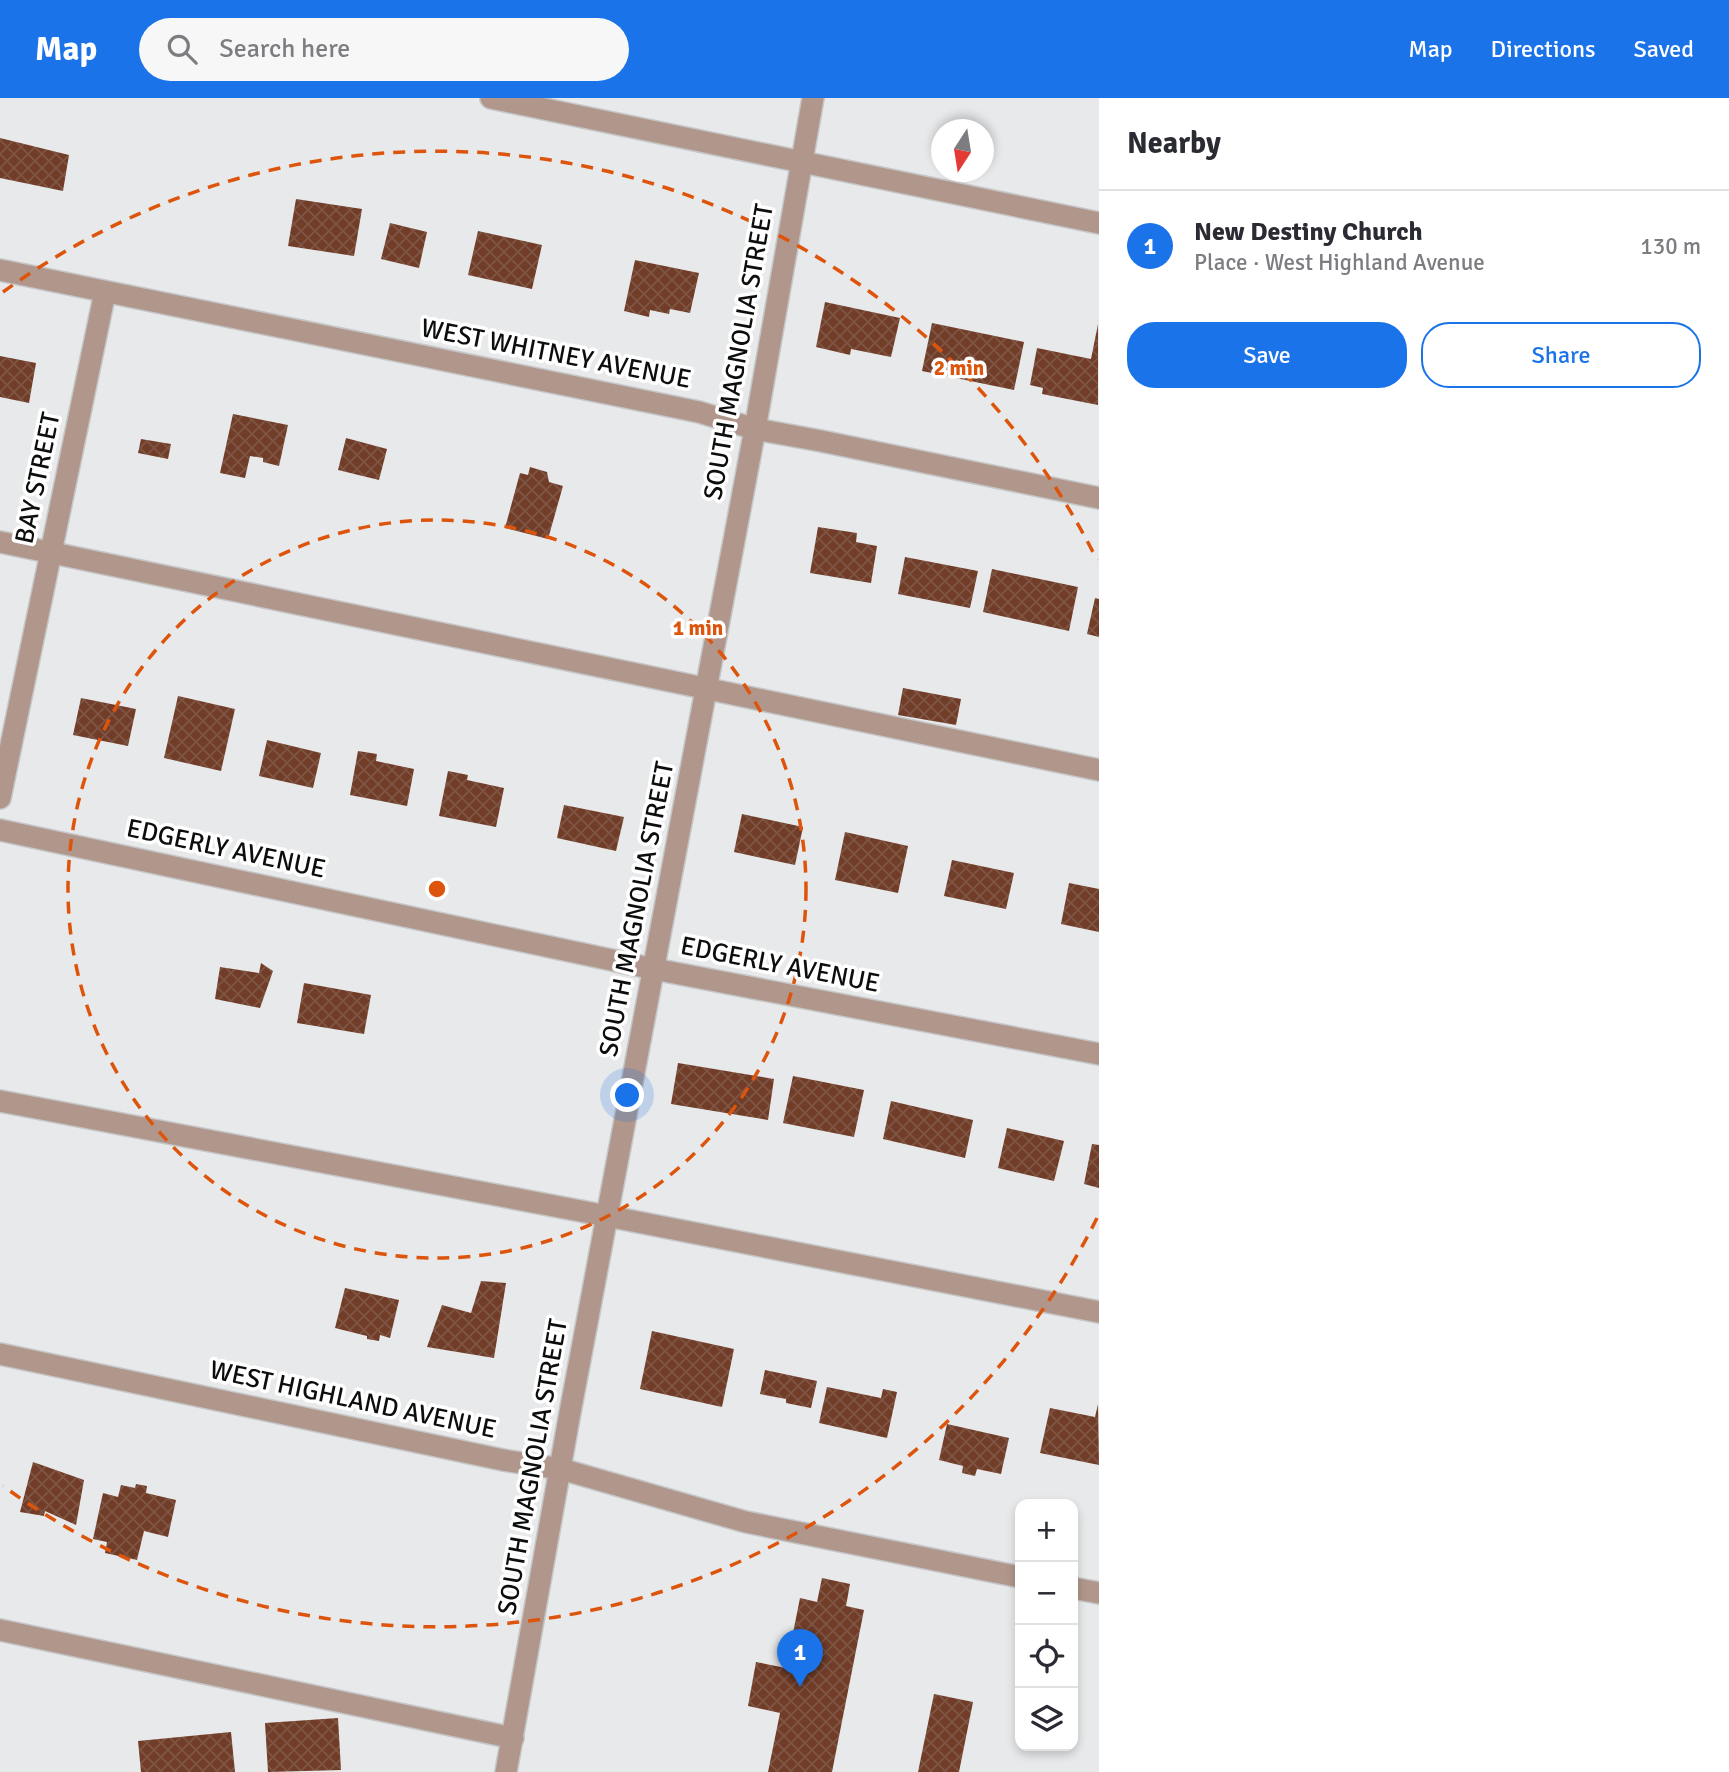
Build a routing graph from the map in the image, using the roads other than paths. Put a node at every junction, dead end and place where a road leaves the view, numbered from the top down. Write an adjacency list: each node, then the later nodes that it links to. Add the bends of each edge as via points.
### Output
1 (491, 98): 3 (street)
2 (813, 98): 3 (street, SOUTH MAGNOLIA STREET)
3 (801, 163): 4 (street); 7 (street, SOUTH MAGNOLIA STREET)
4 (1099, 223)
5 (0, 270): 6 (street, WEST WHITNEY AVENUE)
6 (105, 292): 7 (street, WEST WHITNEY AVENUE, via 699,412); 10 (street, BAY STREET)
7 (755, 429): 8 (street, WEST WHITNEY AVENUE); 11 (street, SOUTH MAGNOLIA STREET)
8 (1099, 498)
9 (0, 542): 10 (street)
10 (51, 553): 11 (street); 13 (street, BAY STREET)
11 (706, 690): 12 (street); 15 (street, SOUTH MAGNOLIA STREET)
12 (1099, 769)
13 (0, 798)
14 (0, 830): 15 (street, EDGERLY AVENUE)
15 (654, 969): 16 (street, EDGERLY AVENUE); 18 (street, SOUTH MAGNOLIA STREET)
16 (1099, 1054)
17 (0, 1101): 18 (street)
18 (607, 1216): 19 (street); 21 (street, SOUTH MAGNOLIA STREET)
19 (1099, 1312)
20 (0, 1354): 21 (street, WEST HIGHLAND AVENUE, via 503,1460)
21 (561, 1468): 22 (street, WEST HIGHLAND AVENUE, via 746,1522); 26 (street, SOUTH MAGNOLIA STREET)
22 (1015, 1576)
23 (1078, 1589): 24 (street)
24 (1099, 1593)
25 (0, 1630): 26 (street)
26 (513, 1738): 27 (street, SOUTH MAGNOLIA STREET)
27 (506, 1772)

